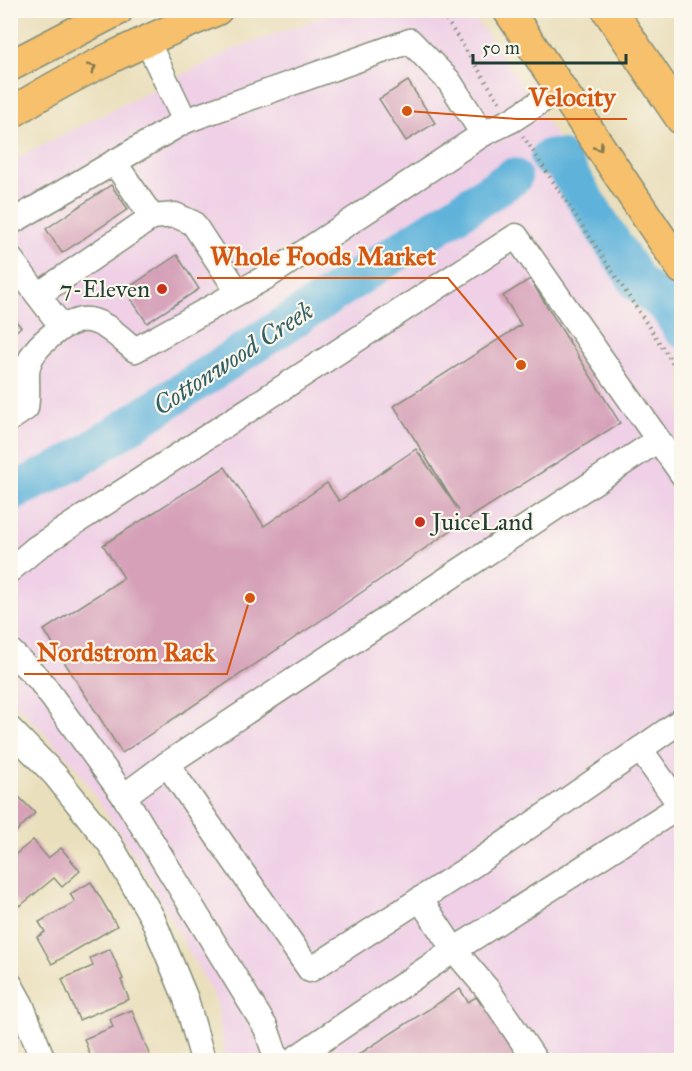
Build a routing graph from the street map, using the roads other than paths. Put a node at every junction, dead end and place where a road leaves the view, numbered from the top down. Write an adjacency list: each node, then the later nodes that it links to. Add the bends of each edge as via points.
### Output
1 (118, 10): 8 (main road)
2 (217, 10): 6 (main road)
3 (508, 10): 7 (main road)
4 (530, 10): 7 (main road)
5 (609, 10): 11 (highway)
6 (147, 41): 10 (main road, one-way to 6, via 40,94); 12 (street)
7 (537, 54): 9 (main road)
8 (10, 66)
9 (560, 89): 13 (street); 18 (main road, one-way to 18)
10 (10, 114)
11 (681, 118)
12 (185, 120): 13 (street, via 410,41 449,81); 14 (street)
13 (483, 134): 19 (street)
14 (114, 162): 15 (street); 16 (street)
15 (152, 217): 19 (street, via 175,215 193,223); 20 (street)
16 (10, 223)
17 (10, 258): 20 (street)
18 (677, 263)
19 (238, 292): 21 (street, via 135,350 92,321 80,320)
20 (38, 295): 21 (street)
21 (62, 327): 22 (street, via 36,348 29,359 26,408)
22 (10, 419)
23 (658, 440): 24 (street); 25 (street, via 516,236 36,548); 30 (street)
24 (681, 474)
25 (10, 570)
26 (10, 651): 31 (street, via 39,680)
27 (681, 720): 29 (street)
28 (10, 729): 37 (street, via 55,775 111,844 152,917 186,999)
29 (640, 749): 32 (street); 33 (street)
30 (167, 764): 31 (street); 33 (street, via 310,970)
31 (123, 796): 38 (street, via 266,1028)
32 (681, 806): 34 (street)
33 (420, 899): 34 (street)
34 (454, 950): 39 (street); 40 (street, via 488,990)
35 (10, 984): 36 (street)
36 (43, 1060)
37 (203, 1060)
38 (277, 1060)
39 (293, 1060)
40 (535, 1060)

